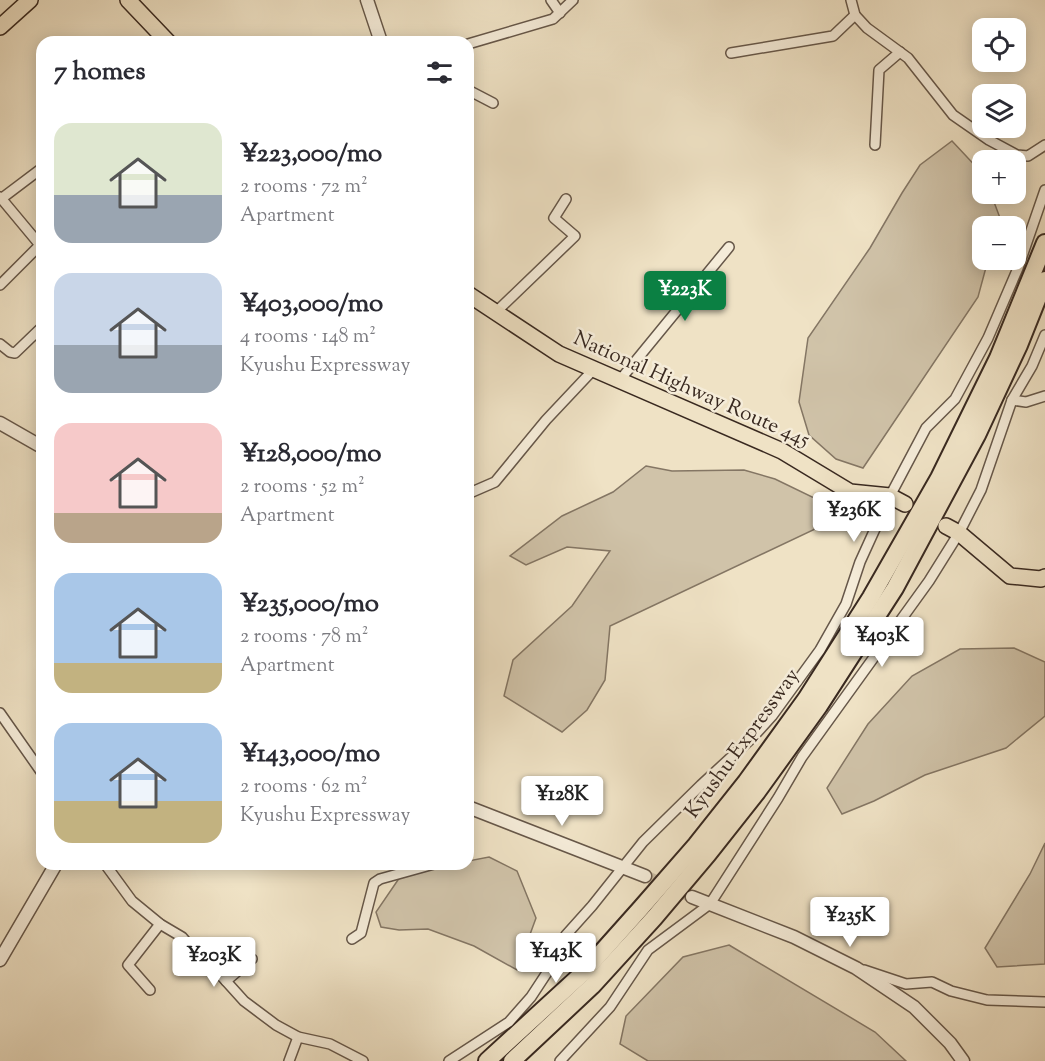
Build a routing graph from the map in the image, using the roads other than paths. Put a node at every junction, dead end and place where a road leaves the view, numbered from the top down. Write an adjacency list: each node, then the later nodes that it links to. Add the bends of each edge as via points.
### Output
1 (30, 0): 9 (highway)
2 (128, 0): 10 (highway)
3 (366, 0): 11 (street)
4 (551, 0): 7 (street)
5 (573, 0): 7 (street)
6 (851, 0): 8 (street)
7 (560, 13): 12 (street, via 553,19)
8 (855, 15): 13 (street); 14 (street, via 832,36)
9 (0, 27)
10 (162, 36)
11 (379, 36)
12 (474, 42)
13 (900, 52): 17 (street, via 879,70); 18 (street, via 953,115 989,140 1017,155 1028,156)
14 (731, 53)
15 (474, 93): 16 (street)
16 (493, 103)
17 (875, 145)
18 (1045, 145)
19 (36, 172): 21 (street)
20 (1045, 189): 41 (street, via 1018,268 988,338 955,399 926,428)
21 (1, 198): 23 (street)
22 (566, 200): 30 (street, via 554,218 575,236)
23 (36, 241)
24 (1045, 243): 67 (highway, Kyushu Expressway, via 998,358 939,478 871,597 806,699 746,782 641,908 583,973)
25 (729, 247): 35 (street)
26 (36, 252): 28 (street)
27 (1045, 280): 68 (highway, Kyushu Expressway, via 972,446 895,588 819,706 757,792 654,918 592,986)
28 (0, 285)
29 (474, 298): 30 (highway, National Highway Route 445)
30 (496, 312): 34 (highway, National Highway Route 445, via 559,354)
31 (36, 333): 33 (street, via 15,353)
32 (1045, 335): 37 (street)
33 (0, 344)
34 (594, 369): 35 (highway, National Highway Route 445); 40 (street, via 500,477)
35 (620, 381): 41 (highway, National Highway Route 445, via 782,451 850,492)
36 (1045, 396): 37 (street, via 1026,402)
37 (1012, 400): 43 (street, via 981,490)
38 (0, 423): 39 (street)
39 (36, 444)
40 (474, 491)
41 (890, 496): 42 (highway, National Highway Route 445); 48 (street, via 846,604 820,650 753,737)
42 (904, 504)
43 (952, 530): 44 (highway, via 1010,576); 54 (street, via 929,581 802,757)
44 (1045, 577)
45 (0, 713): 46 (street)
46 (36, 764)
47 (474, 809): 48 (street)
48 (623, 866): 52 (street); 66 (street, via 566,935 531,997 508,1022)
49 (52, 870): 58 (street)
50 (109, 870): 55 (street, via 132,901)
51 (412, 870): 56 (street, via 374,883 361,933)
52 (645, 876)
53 (692, 897): 54 (street)
54 (710, 904): 59 (street, via 794,937); 69 (street, via 648,950 610,1007)
55 (160, 924): 60 (street, via 182,937); 61 (street, via 128,966)
56 (352, 939)
57 (252, 959): 60 (street)
58 (0, 960)
59 (856, 968): 62 (street, via 906,984 932,982 987,1000); 70 (street, via 914,1007)
60 (226, 981): 63 (street, via 276,1026)
61 (150, 990)
62 (1045, 1002)
63 (298, 1037): 64 (street); 65 (street, via 330,1044)
64 (289, 1061)
65 (363, 1061)
66 (449, 1061)
67 (488, 1061)
68 (512, 1061)
69 (560, 1061)
70 (963, 1061)

